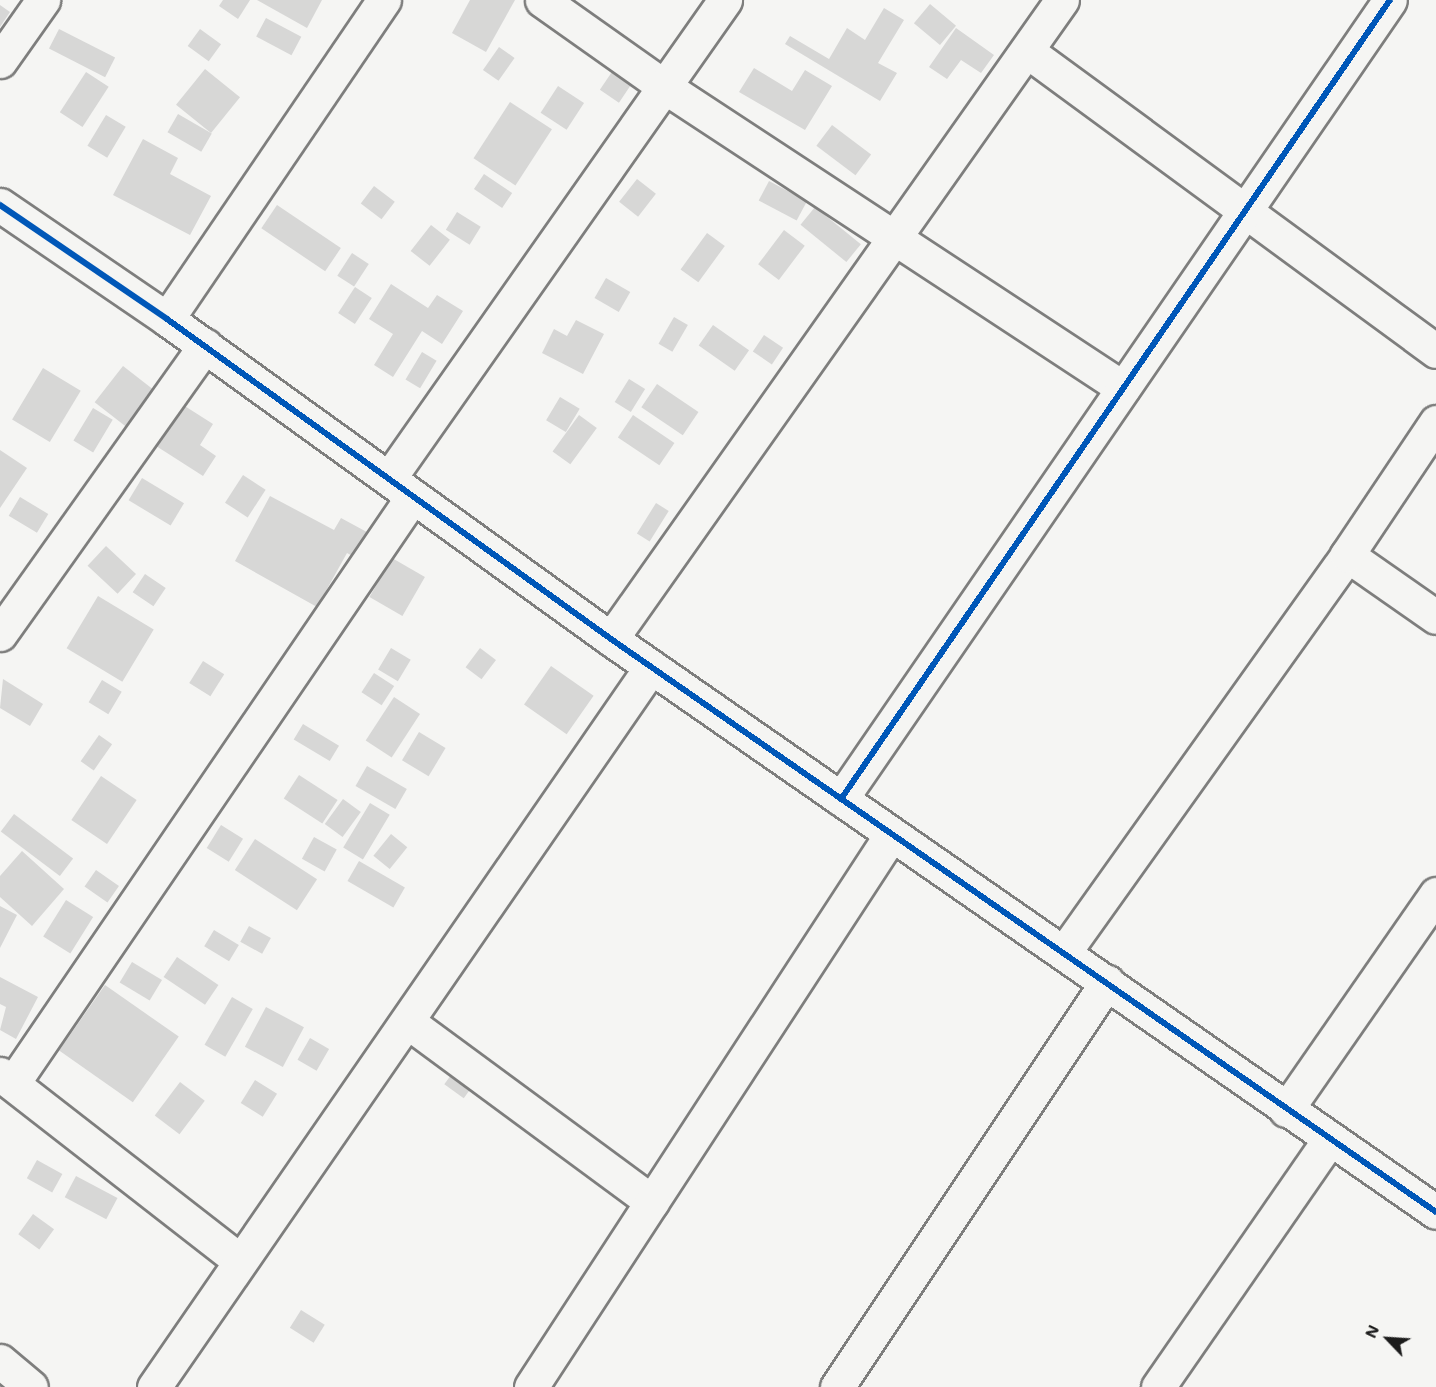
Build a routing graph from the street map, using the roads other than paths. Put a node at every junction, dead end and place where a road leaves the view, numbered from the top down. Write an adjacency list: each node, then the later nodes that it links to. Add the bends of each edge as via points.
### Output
1 (44, 0): 8 (street)
2 (384, 0): 13 (street)
3 (542, 0): 9 (street)
4 (725, 0): 9 (street)
5 (1062, 0): 7 (street)
6 (1390, 0): 11 (street)
7 (1027, 51): 11 (street); 12 (street)
8 (0, 61)
9 (666, 87): 12 (street); 18 (street)
10 (0, 205): 13 (street)
11 (1243, 213): 15 (street); 16 (street)
12 (896, 239): 16 (street); 22 (street)
13 (167, 319): 14 (street)
14 (205, 346): 18 (street); 21 (street)
15 (1436, 351)
16 (1123, 388): 24 (street)
17 (1436, 422): 19 (street)
18 (402, 487): 22 (street); 30 (street)
19 (1347, 555): 20 (street); 27 (street)
20 (1436, 617)
21 (0, 634)
22 (611, 639): 23 (street)
23 (651, 667): 24 (street); 29 (street)
24 (842, 799): 25 (street)
25 (891, 835): 27 (street); 33 (street)
26 (1436, 894): 31 (street)
27 (1065, 951): 28 (street)
28 (1107, 982): 31 (street); 40 (street)
29 (408, 1022): 33 (street); 35 (street)
30 (6, 1079): 35 (street)
31 (1286, 1110): 32 (street)
32 (1330, 1139): 34 (street); 41 (street)
33 (652, 1202): 39 (street)
34 (1436, 1212)
35 (240, 1261): 38 (street)
36 (0, 1361): 37 (street)
37 (31, 1387)
38 (154, 1387)
39 (531, 1387)
40 (837, 1387)
41 (1158, 1387)

